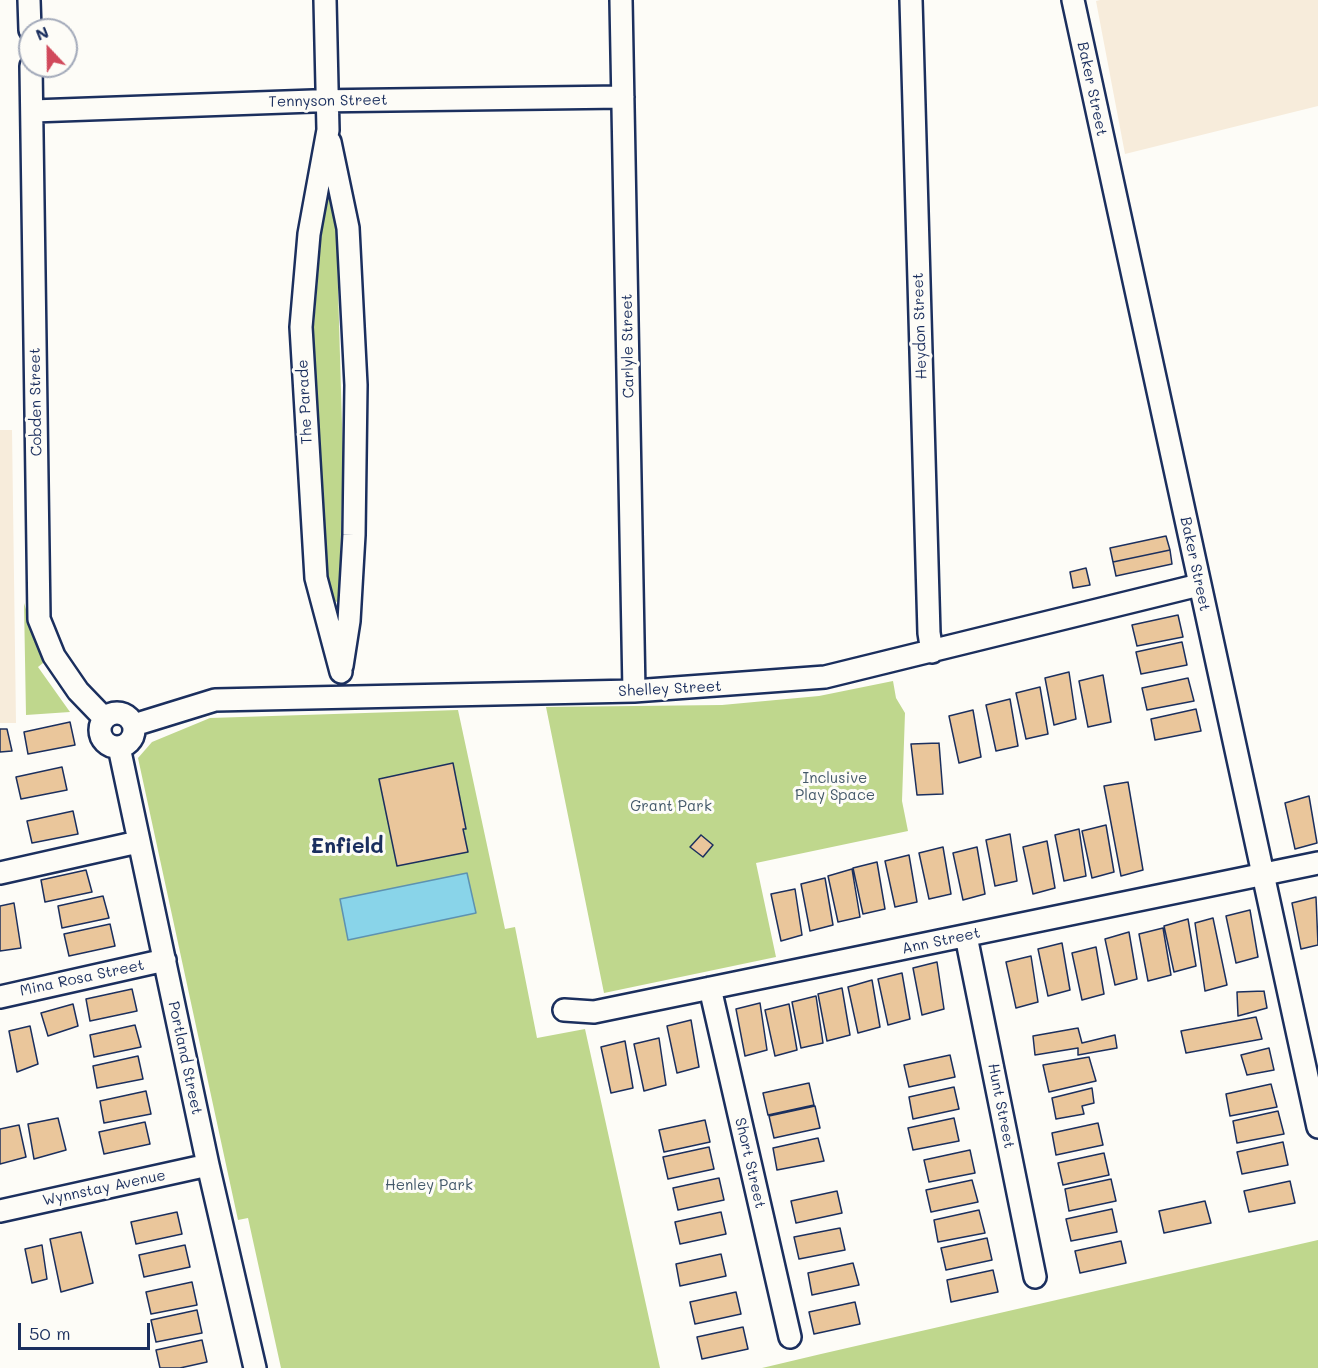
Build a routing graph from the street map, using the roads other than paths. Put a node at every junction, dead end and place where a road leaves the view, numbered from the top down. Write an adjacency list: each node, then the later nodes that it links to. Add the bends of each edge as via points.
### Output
1 (29, 0): 6 (street)
2 (326, 0): 9 (street, The Parade)
3 (621, 0): 8 (street, Carlyle Street)
4 (911, 0): 13 (street, Heydon Street)
5 (1073, 0): 12 (street, Baker Street)
6 (30, 18)
7 (32, 78): 10 (street, Cobden Street)
8 (623, 97): 9 (street, Tennyson Street); 15 (street, Carlyle Street)
9 (327, 101): 10 (street, Tennyson Street); 11 (street, The Parade)
10 (33, 111): 17 (street, Cobden Street, via 39,619 54,656 78,691)
11 (328, 130): 14 (street, The Parade, via 348,228 356,385 350,610); 14 (street, The Parade, via 309,234 301,327 316,578)
12 (1199, 585): 13 (street, Shelley Street); 23 (street, Baker Street)
13 (932, 652): 15 (street, Shelley Street, via 825,677)
14 (341, 672): 16 (street, The Parade)
15 (634, 691): 16 (street, Shelley Street)
16 (340, 697): 18 (street, Shelley Street, via 215,700)
17 (104, 718): 18 (street, via 121,713); 19 (street, via 101,738 109,746)
18 (134, 725): 19 (street, via 131,740)
19 (119, 747): 20 (street, Portland Street)
20 (138, 842): 22 (street); 25 (street, Portland Street)
21 (1318, 863): 23 (street, Ann Street)
22 (0, 873)
23 (1262, 875): 24 (street, Ann Street); 29 (street, Baker Street)
24 (966, 936): 26 (street, Ann Street); 33 (street, Hunt Street)
25 (165, 960): 27 (street, Mina Rosa Street); 31 (street, Portland Street)
26 (710, 988): 28 (street, Ann Street, via 594,1012); 34 (street, Short Street)
27 (0, 997)
28 (564, 1010)
29 (1315, 1102): 30 (street, Baker Street)
30 (1318, 1127)
31 (208, 1165): 32 (street, Wynnstay Avenue); 35 (street, Portland Street)
32 (0, 1211)
33 (1035, 1277)
34 (790, 1337)
35 (255, 1368)

